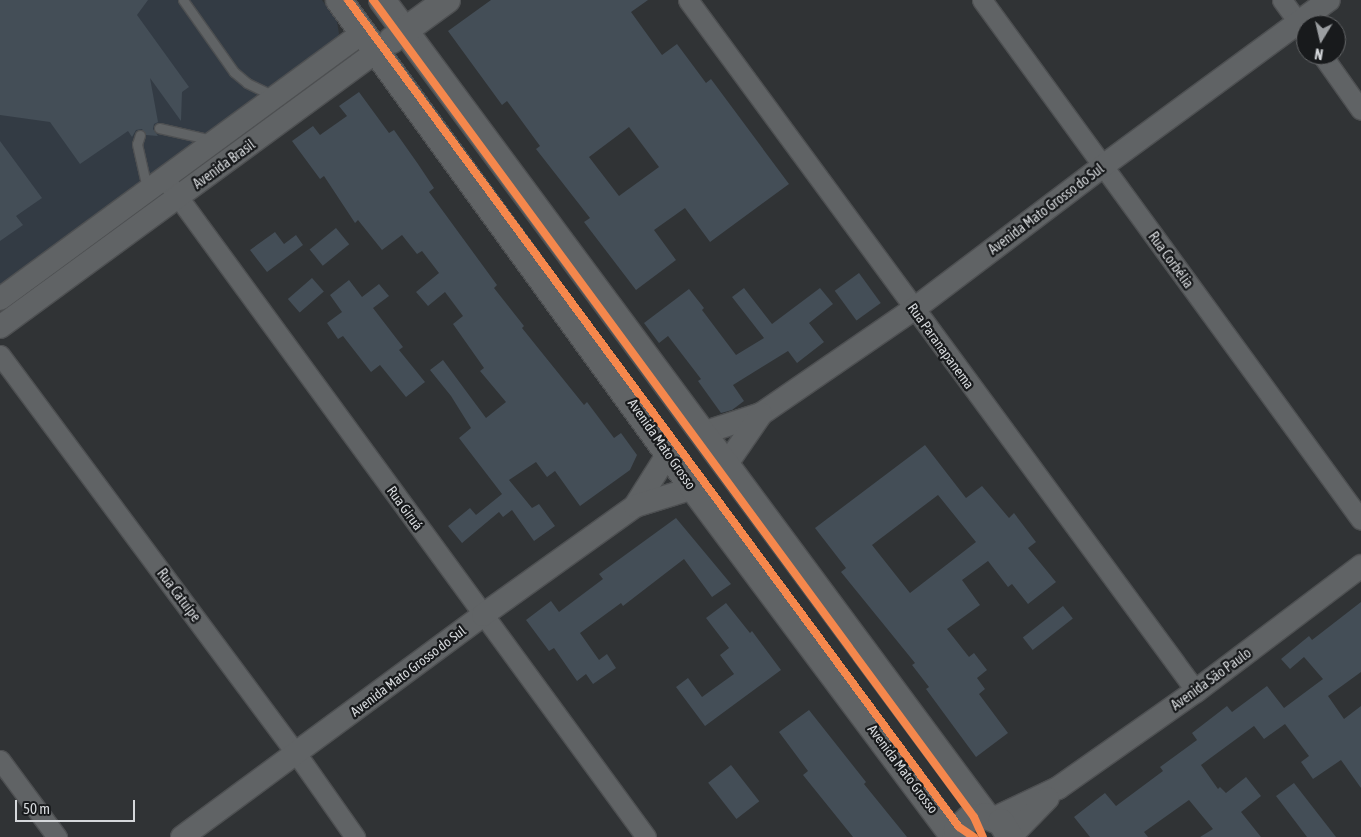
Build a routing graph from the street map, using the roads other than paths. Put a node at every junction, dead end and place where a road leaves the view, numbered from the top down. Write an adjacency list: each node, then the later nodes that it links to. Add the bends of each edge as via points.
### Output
1 (183, 0): 14 (lane, via 234,72 247,83)
2 (339, 0): 12 (main road, Avenida Mato Grosso)
3 (447, 0): 8 (main road, Avenida Brasil)
4 (688, 0): 23 (street, Rua Paranapanema)
5 (982, 0): 19 (street, Rua Corbélia)
6 (1282, 0): 10 (street)
7 (1329, 0): 9 (street, Avenida Mato Grosso do Sul)
8 (396, 11): 12 (main road, Avenida Brasil); 27 (main road)
9 (1315, 15)
10 (1296, 20)
11 (1296, 32): 19 (street, Avenida Mato Grosso do Sul)
12 (370, 41): 14 (street, Avenida Brasil); 21 (street, Avenida Brasil); 28 (main road, Avenida Mato Grosso)
13 (1329, 65): 15 (street)
14 (274, 96): 18 (street, Avenida Brasil)
15 (1361, 110)
16 (159, 128): 18 (lane)
17 (140, 135): 20 (lane, via 138,144)
18 (214, 140): 20 (street, Avenida Brasil)
19 (1103, 166): 23 (street, Avenida Mato Grosso do Sul); 32 (street, Rua Corbélia)
20 (156, 185): 21 (street, Rua Giruá); 22 (street, Avenida Brasil)
21 (178, 197): 24 (street, Avenida Brasil); 34 (street, Rua Giruá)
22 (0, 299)
23 (914, 309): 26 (street, Avenida Mato Grosso do Sul); 35 (street, Rua Paranapanema)
24 (0, 327)
25 (0, 355): 36 (street, Rua Catuípe)
26 (761, 414): 27 (street); 29 (street)
27 (703, 433): 29 (main road)
28 (669, 452): 30 (main road, Avenida Mato Grosso); 31 (street)
29 (726, 465): 38 (main road)
30 (693, 488): 31 (street); 43 (main road, Avenida Mato Grosso)
31 (635, 506): 34 (street, Avenida Mato Grosso do Sul)
32 (1361, 520)
33 (1361, 566): 35 (street, Avenida São Paulo)
34 (483, 615): 36 (street, Avenida Mato Grosso do Sul); 42 (street, Rua Giruá)
35 (1196, 691): 38 (street, Avenida São Paulo)
36 (296, 753): 40 (street, Avenida Mato Grosso do Sul); 41 (street, Rua Catuípe)
37 (0, 760): 39 (street)
38 (1000, 827): 43 (main road, via 969,819)
39 (57, 837)
40 (182, 837)
41 (356, 837)
42 (646, 837)
43 (954, 837)

